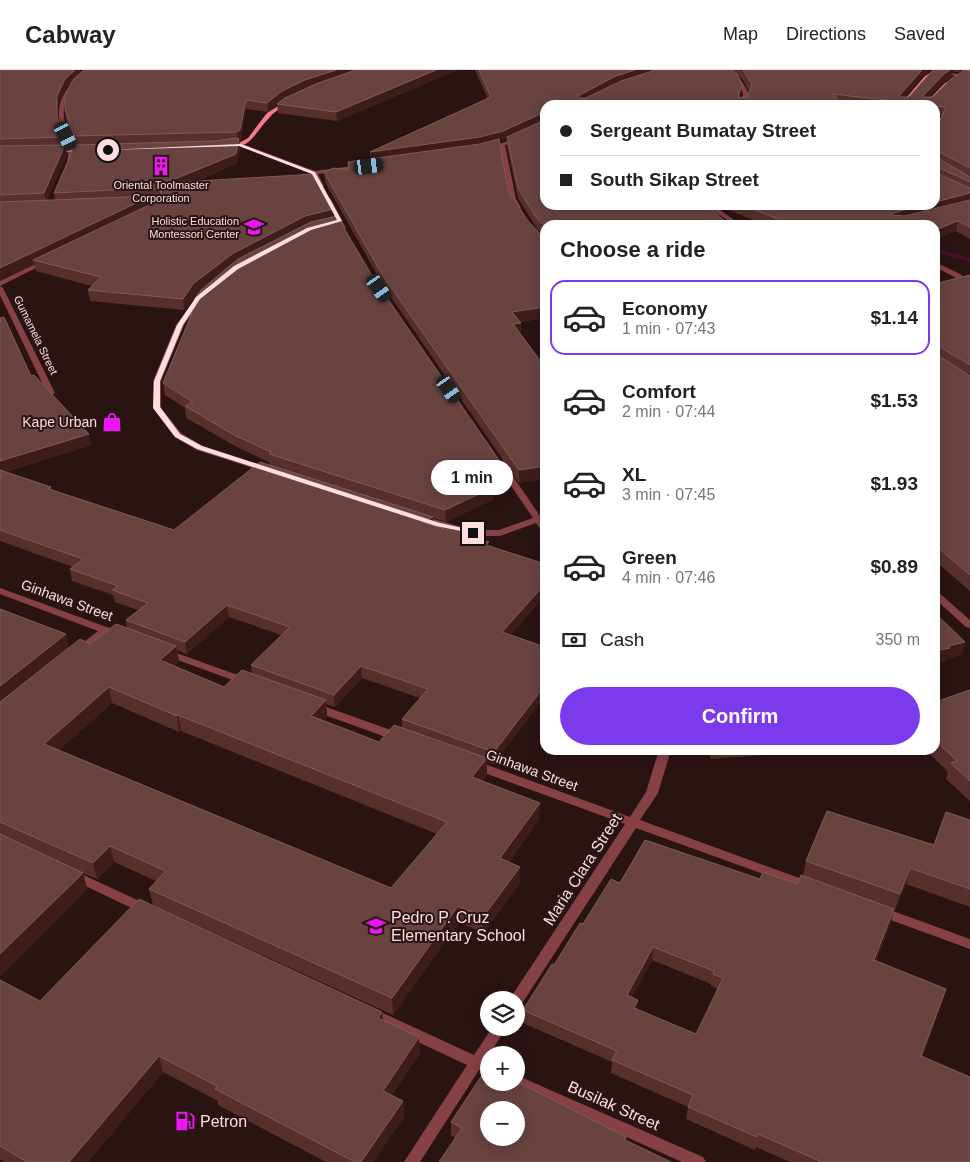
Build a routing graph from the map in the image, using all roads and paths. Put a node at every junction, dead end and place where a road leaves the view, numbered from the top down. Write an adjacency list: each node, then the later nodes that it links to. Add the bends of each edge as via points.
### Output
1 (91, 70): 15 (street, via 67,92 62,105 60,121)
2 (724, 70): 8 (street, via 740,80 746,94)
3 (969, 70): 5 (main road)
4 (937, 71): 5 (street); 9 (main road, via 927,77)
5 (958, 75): 6 (street); 10 (main road)
6 (970, 77)
7 (294, 99): 12 (main road, via 270,114 250,139)
8 (744, 100)
9 (907, 100)
10 (931, 100)
11 (525, 136): 13 (street)
12 (240, 145): 14 (main road); 21 (street)
13 (503, 146): 17 (street); 23 (street, via 513,199)
14 (215, 147)
15 (73, 150): 16 (main road); 18 (main road); 20 (street)
16 (92, 150)
17 (480, 150)
18 (46, 151)
19 (369, 166): 21 (street)
20 (67, 168)
21 (314, 173): 25 (street, via 336,222)
22 (716, 210): 24 (street)
23 (521, 215)
24 (731, 220)
25 (349, 238)
26 (56, 256): 28 (street)
27 (940, 266): 31 (street, via 962,279 955,285)
28 (0, 284)
29 (213, 284): 34 (street, via 198,298 180,325 157,381 157,408 178,435 200,448)
30 (0, 288): 32 (street, Gumamela Street)
31 (940, 289)
32 (51, 393)
33 (494, 455): 36 (street)
34 (273, 471)
35 (411, 516): 37 (street, via 473,533 500,533)
36 (540, 516)
37 (540, 520)
38 (0, 591): 41 (street, Ginhawa Street)
39 (940, 599): 40 (street)
40 (970, 626)
41 (105, 630): 42 (street, Ginhawa Street); 44 (street)
42 (133, 640)
43 (152, 647): 45 (street)
44 (68, 660)
45 (253, 684)
46 (300, 701): 47 (street)
47 (411, 742)
48 (663, 755): 50 (street, Maria Clara Street, via 652,793)
49 (466, 762): 50 (street, Ginhawa Street)
50 (633, 823): 52 (street, Ginhawa Street); 56 (street, Maria Clara Street)
51 (63, 870): 54 (street)
52 (820, 890)
53 (867, 907): 55 (street)
54 (153, 912)
55 (970, 944)
56 (523, 991)
57 (360, 1009): 58 (street)
58 (480, 1065)
59 (480, 1070): 61 (street)
60 (525, 1084): 62 (street, Busilak Street)
61 (412, 1162)
62 (698, 1162)

